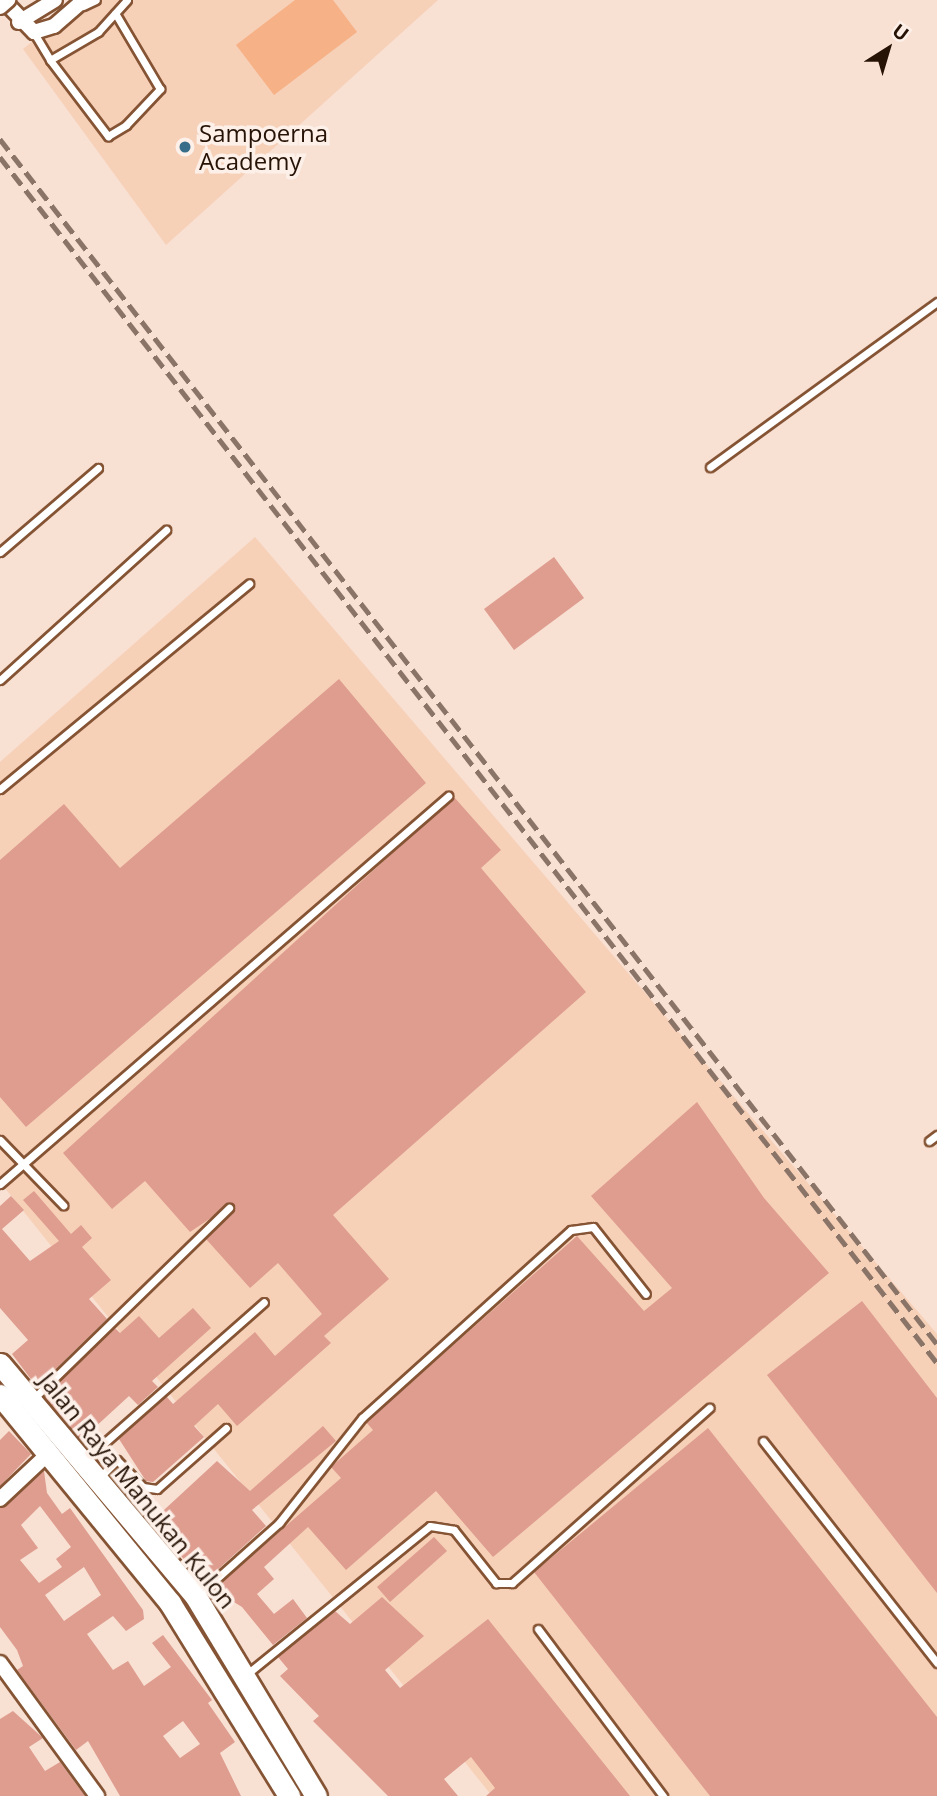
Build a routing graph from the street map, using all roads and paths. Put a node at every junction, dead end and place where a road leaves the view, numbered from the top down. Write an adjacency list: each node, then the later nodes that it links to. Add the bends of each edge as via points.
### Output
1 (3, 0): 9 (street)
2 (8, 0): 7 (street, bridge)
3 (55, 0): 9 (street)
4 (96, 0): 6 (lane, via 85,7)
5 (127, 0): 8 (lane)
6 (82, 1): 10 (street, via 54,26)
7 (0, 7)
8 (115, 13): 11 (lane, via 98,32); 11 (lane, via 160,89 126,125 108,136)
9 (19, 22): 10 (street)
10 (33, 32): 11 (lane)
11 (50, 60)
12 (937, 302): 13 (lane)
13 (710, 467)
14 (98, 468): 16 (lane)
15 (166, 530): 18 (lane)
16 (0, 552)
17 (249, 584): 19 (lane)
18 (0, 680)
19 (0, 789)
20 (448, 796): 24 (lane)
21 (937, 1135): 23 (lane)
22 (0, 1140): 24 (lane)
23 (929, 1141)
24 (21, 1162): 25 (lane); 26 (lane)
25 (0, 1184)
26 (63, 1205)
27 (229, 1208): 32 (lane)
28 (646, 1294): 40 (lane, via 593,1227 572,1230 362,1418 279,1523)
29 (264, 1302): 37 (lane)
30 (0, 1364): 32 (main road, Jalan Raya Manukan Kulon)
31 (0, 1395): 36 (main road, Jalan Raya Manukan Kulon)
32 (32, 1399): 37 (main road, Jalan Raya Manukan Kulon)
33 (709, 1408): 44 (lane, via 512,1583 496,1583 454,1530 430,1526)
34 (226, 1428): 38 (lane, via 157,1489 144,1487 117,1460)
35 (764, 1441): 43 (lane)
36 (50, 1452): 39 (street); 46 (main road, Jalan Raya Manukan Kulon, via 176,1613)
37 (86, 1459): 38 (main road, Jalan Raya Manukan Kulon)
38 (100, 1478): 40 (main road, Jalan Raya Manukan Kulon)
39 (0, 1499)
40 (197, 1597): 44 (main road, Jalan Raya Manukan Kulon)
41 (538, 1629): 48 (lane)
42 (0, 1663): 45 (street)
43 (937, 1663)
44 (247, 1674): 47 (main road, Jalan Raya Manukan Kulon)
45 (97, 1796)
46 (289, 1796)
47 (316, 1796)
48 (663, 1796)

